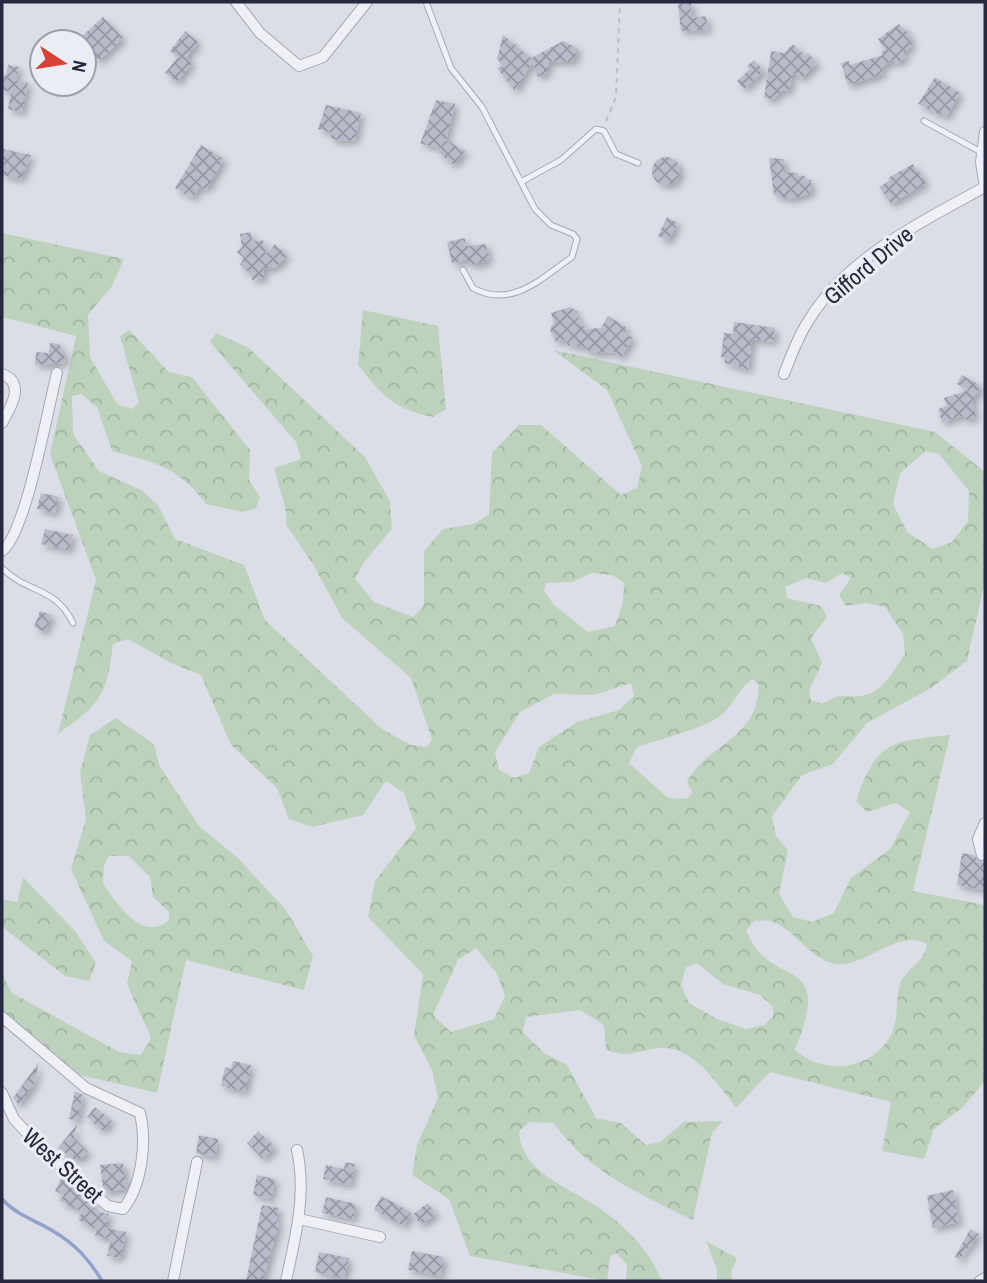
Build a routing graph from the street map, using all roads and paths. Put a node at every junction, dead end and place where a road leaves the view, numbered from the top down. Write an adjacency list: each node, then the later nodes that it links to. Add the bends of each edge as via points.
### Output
1 (236, 2): 2 (street, via 260,33 299,66 323,57)
2 (367, 2)
3 (426, 2): 10 (lane, via 451,68 482,107)
4 (620, 2): 6 (path, via 616,97)
5 (924, 121): 8 (lane)
6 (601, 130): 9 (lane, via 616,154); 10 (lane, via 596,129 561,160)
7 (985, 132): 8 (street)
8 (981, 152): 11 (street)
9 (638, 163)
10 (521, 182): 12 (lane, via 542,218 577,239 572,257 504,297 472,288)
11 (985, 188): 15 (street, Gifford Drive, via 915,225 839,284 809,319)
12 (463, 270)
13 (57, 373): 17 (street, via 21,521 10,545)
14 (2, 374): 16 (street, via 15,384 17,392)
15 (783, 374)
16 (2, 423)
17 (2, 551)
18 (2, 568): 19 (lane, via 25,587 47,592 64,605)
19 (73, 622)
20 (985, 823): 21 (street, via 978,839)
21 (982, 855)
22 (2, 1017): 23 (street, West Street, via 86,1088 140,1113 144,1132 132,1199 123,1209 108,1206 43,1150 14,1119)
23 (2, 1093)
24 (297, 1150): 26 (street, via 302,1171)
25 (197, 1162): 29 (street)
26 (299, 1220): 27 (street); 30 (street)
27 (380, 1237)
28 (985, 1278): 31 (street)
29 (173, 1281)
30 (286, 1281)
31 (980, 1281)

